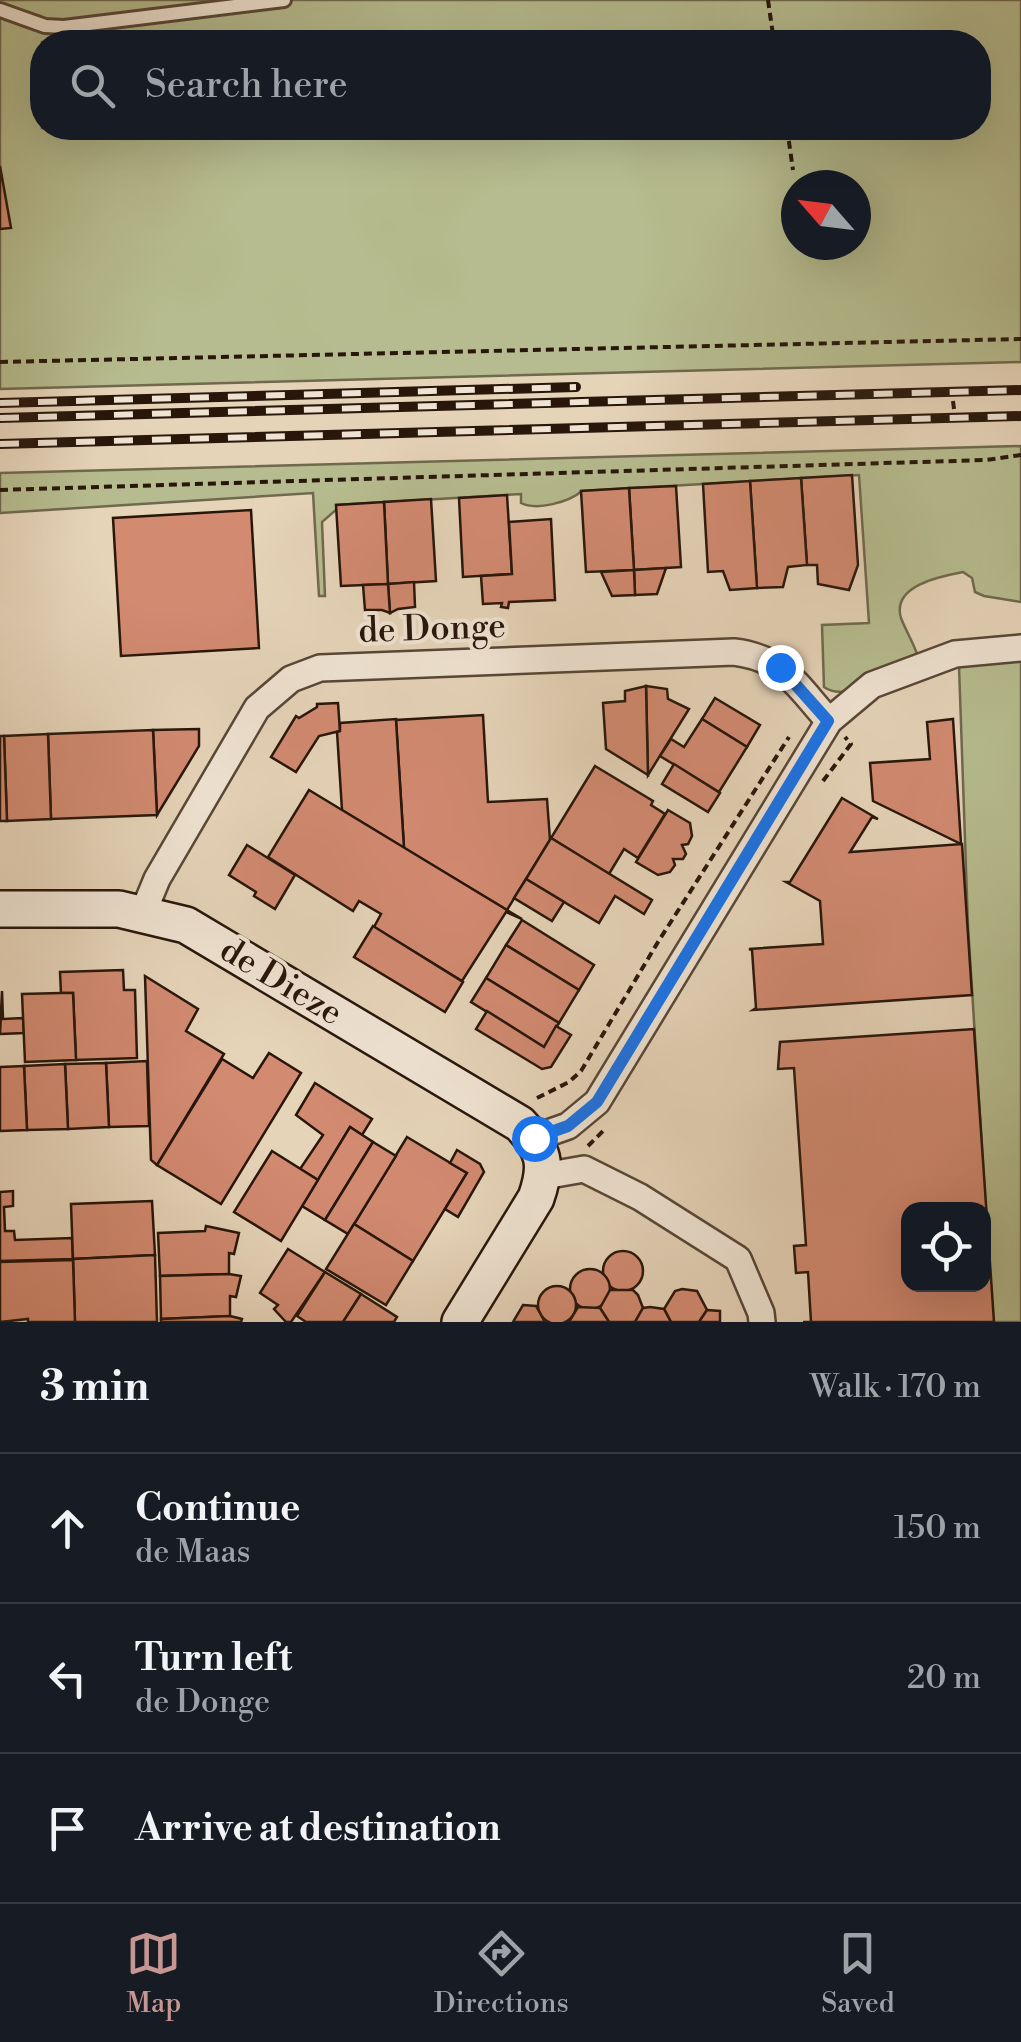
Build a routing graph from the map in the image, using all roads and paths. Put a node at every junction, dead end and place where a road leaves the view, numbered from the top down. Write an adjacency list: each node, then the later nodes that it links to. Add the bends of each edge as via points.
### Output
1 (284, 0): 3 (lane, via 64,26)
2 (768, 0): 4 (path)
3 (0, 10)
4 (772, 30)
5 (789, 140): 6 (path)
6 (793, 170)
7 (1021, 339): 8 (path)
8 (0, 362)
9 (954, 401): 10 (path)
10 (954, 409)
11 (1021, 454): 12 (path)
12 (0, 490)
13 (1021, 648): 14 (street, via 955,654 872,685)
14 (828, 721): 16 (street, de Donge, via 780,667 734,652 320,668 291,679 257,708); 17 (path, via 800,724 786,741 581,1072); 18 (street, via 597,1102 568,1126)
15 (0, 909): 16 (street, de Dieze)
16 (143, 912): 18 (street, de Dieze, via 186,925)
17 (534, 1100)
18 (534, 1138): 19 (street)
19 (544, 1176): 20 (street); 21 (street, via 584,1169 738,1259)
20 (460, 1322)
21 (762, 1322)

